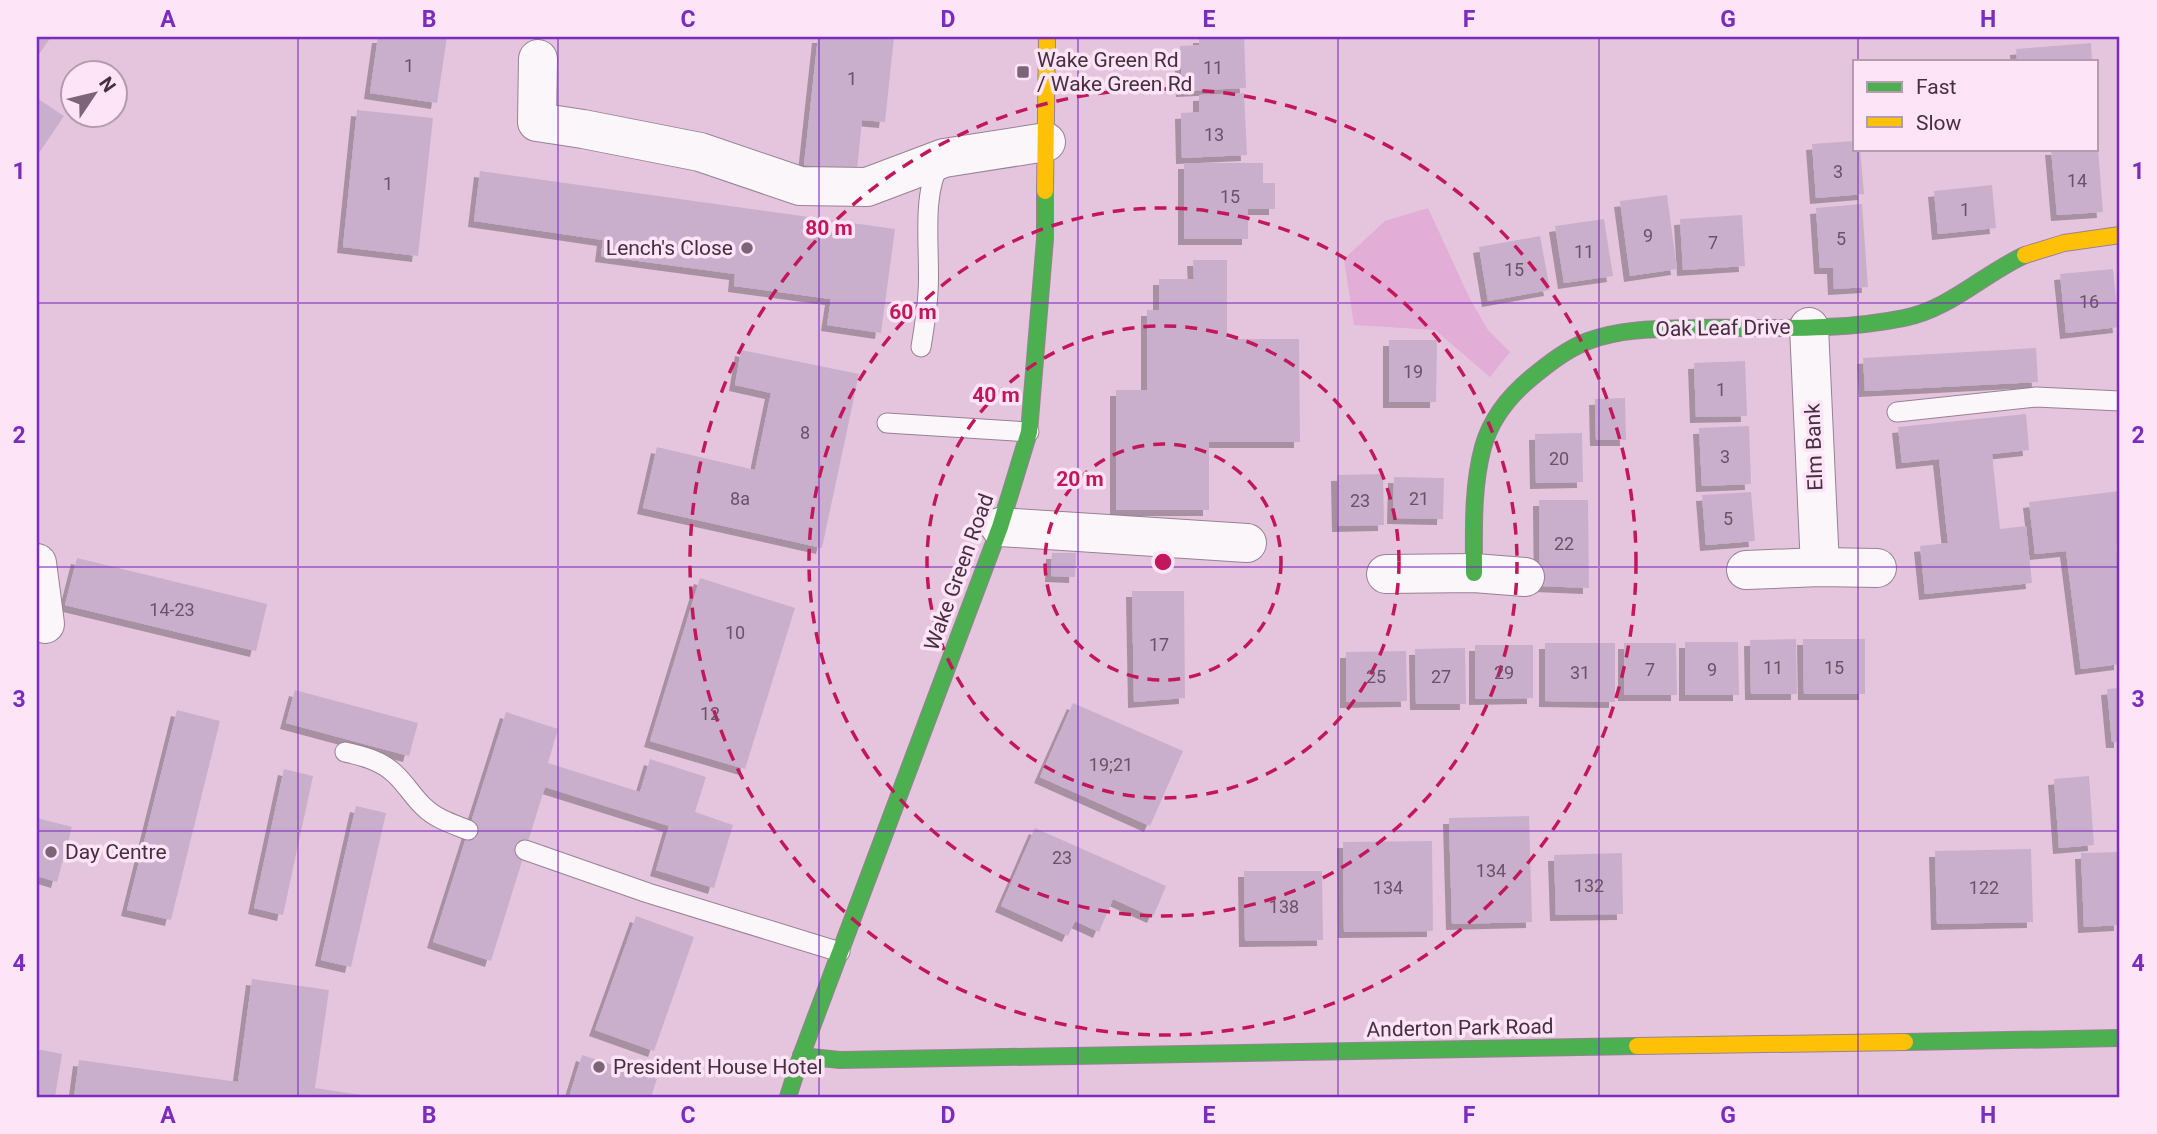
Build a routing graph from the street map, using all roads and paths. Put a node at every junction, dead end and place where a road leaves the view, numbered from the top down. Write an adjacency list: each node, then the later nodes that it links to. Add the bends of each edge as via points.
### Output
1 (1047, 37): 3 (street, Wake Green Road)
2 (538, 60): 4 (street, via 537,122 700,152 800,186 867,187)
3 (1046, 142): 4 (street); 11 (street, Wake Green Road, via 1045,239)
4 (944, 158): 7 (lane, via 930,190 928,292)
5 (2120, 235): 6 (street, Oak Leaf Drive, via 2031,252 1945,304 1910,317)
6 (1809, 327): 15 (street, Elm Bank); 18 (street, Oak Leaf Drive, via 1644,329 1588,341 1563,354 1515,393 1498,413 1483,445 1475,483)
7 (921, 347)
8 (2120, 401): 9 (lane, via 2036,397)
9 (1897, 412)
10 (887, 423): 11 (lane)
11 (1028, 432): 12 (street, Wake Green Road)
12 (1000, 527): 13 (street); 25 (street, Wake Green Road)
13 (1247, 543)
14 (37, 563): 21 (street)
15 (1819, 567): 16 (street); 17 (street)
16 (1877, 568)
17 (1746, 570)
18 (1474, 573): 19 (street); 20 (street)
19 (1386, 574)
20 (1525, 577)
21 (45, 624)
22 (345, 752): 23 (lane, via 378,762 425,808)
23 (468, 830)
24 (525, 850): 25 (lane)
25 (840, 951): 27 (street, Wake Green Road)
26 (2120, 1038): 27 (street, Anderton Park Road, via 867,1060)
27 (801, 1056): 28 (street, Wake Green Road)
28 (788, 1097)

